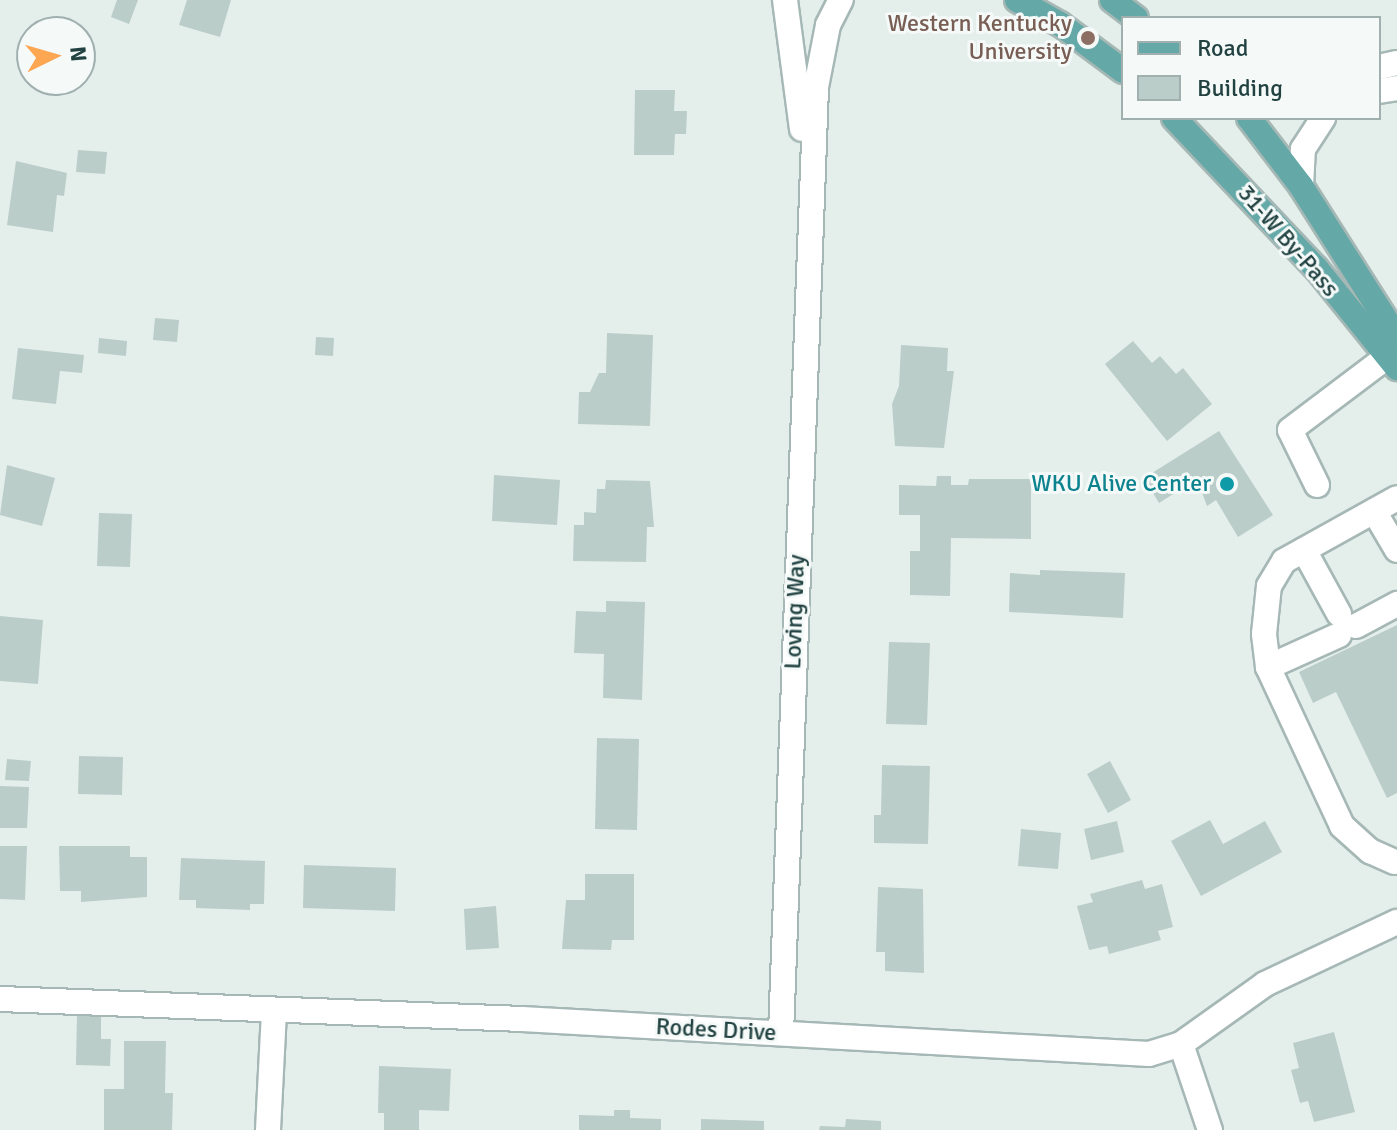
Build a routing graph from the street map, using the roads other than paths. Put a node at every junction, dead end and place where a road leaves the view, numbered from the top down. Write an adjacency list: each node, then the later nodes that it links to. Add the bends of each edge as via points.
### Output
1 (785, 0): 13 (street, Loving Way)
2 (841, 0): 13 (street, Loving Way, via 821,52)
3 (1017, 0): 8 (main road)
4 (1112, 0): 6 (main road)
5 (1135, 0): 7 (main road)
6 (1133, 16)
7 (1150, 16)
8 (1121, 69)
9 (1176, 120): 14 (main road, 31-W By-Pass)
10 (1251, 120): 12 (main road, 31-W By-Pass)
11 (1322, 120): 12 (street, via 1303,149)
12 (1301, 186): 14 (main road, 31-W By-Pass)
13 (810, 191): 27 (street, Loving Way)
14 (1394, 354): 15 (street, via 1290,430)
15 (1317, 485)
16 (1397, 498): 17 (street)
17 (1374, 511): 18 (street); 19 (street)
18 (1304, 550): 21 (street); 22 (street, via 1284,561 1269,586 1264,634)
19 (1397, 550)
20 (1397, 604): 21 (street)
21 (1345, 625): 22 (street)
22 (1268, 667): 23 (street, via 1274,690 1342,826 1370,851)
23 (1396, 862)
24 (1397, 922): 28 (street, Rodes Drive, via 1265,984)
25 (0, 999): 26 (street, Rodes Drive)
26 (274, 1010): 27 (street, Rodes Drive); 29 (street)
27 (781, 1033): 28 (street, Rodes Drive, via 1139,1055)
28 (1181, 1044): 30 (street)
29 (268, 1130)
30 (1210, 1130)

